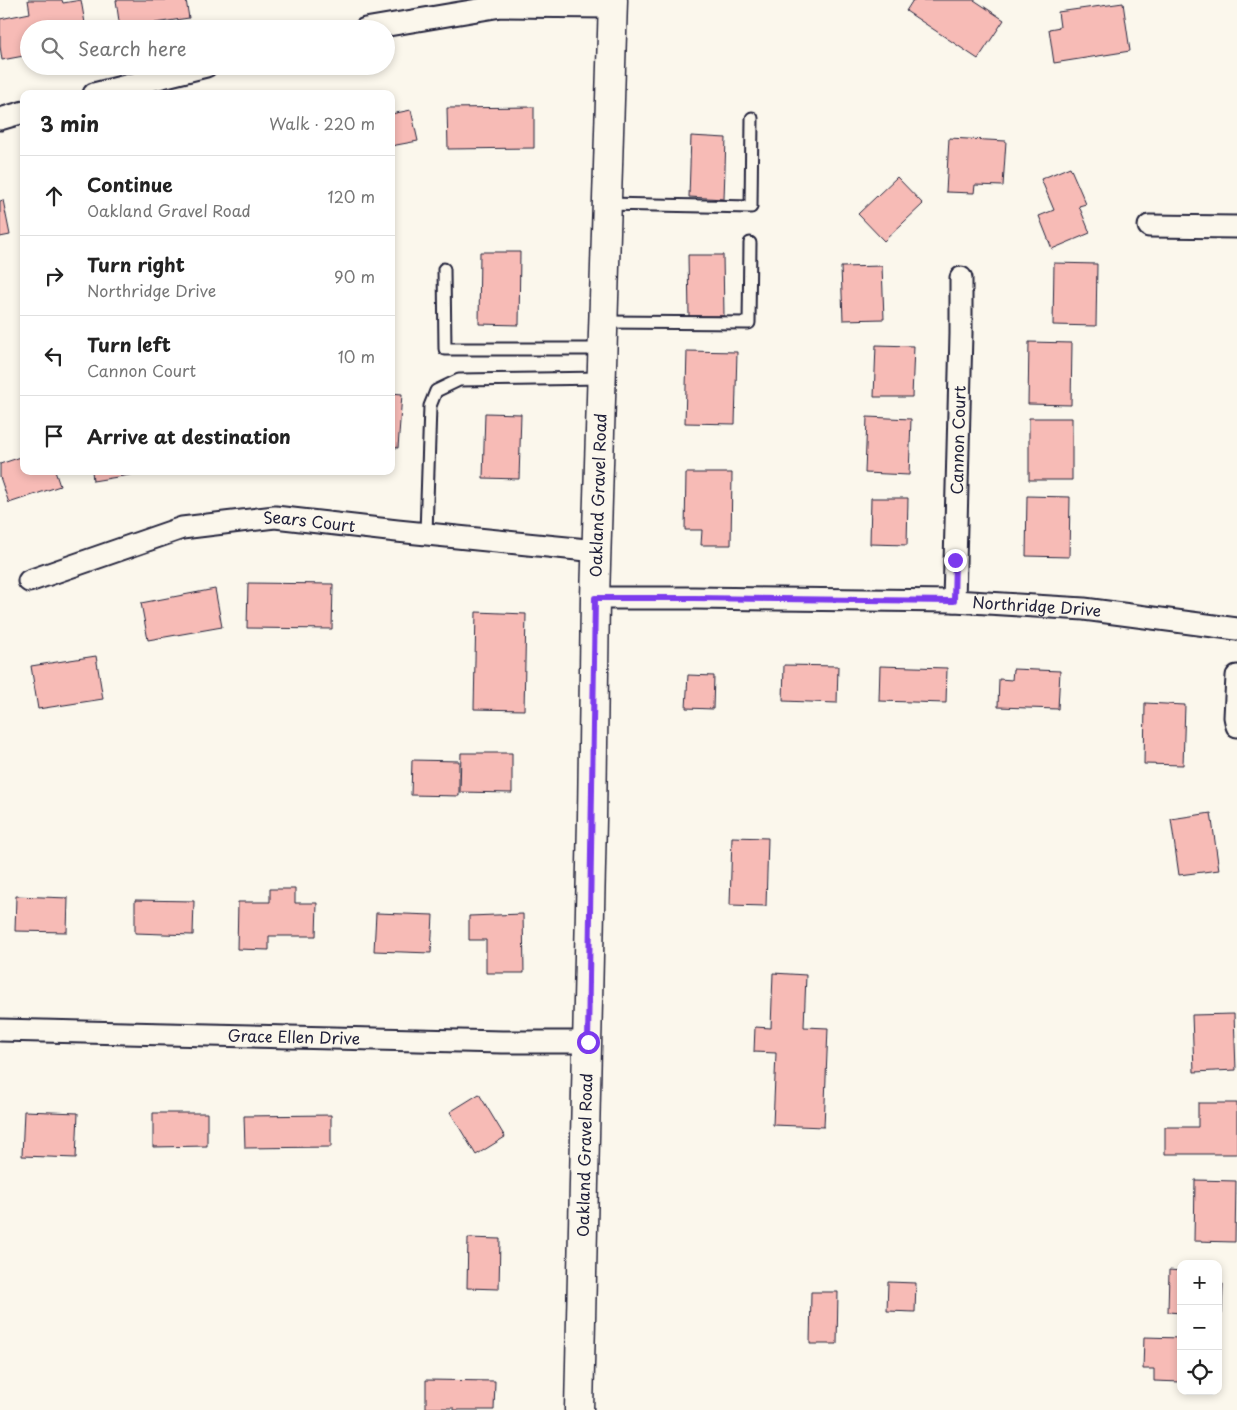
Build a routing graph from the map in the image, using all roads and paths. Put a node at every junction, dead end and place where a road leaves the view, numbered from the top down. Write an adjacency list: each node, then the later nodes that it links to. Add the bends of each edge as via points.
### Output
1 (612, 4): 2 (street, via 501,6); 8 (street, Oakland Gravel Road)
2 (395, 24)
3 (170, 75): 4 (street)
4 (110, 90)
5 (20, 113): 7 (street)
6 (752, 118): 8 (lane, via 751,207)
7 (0, 119)
8 (607, 204): 14 (street, Oakland Gravel Road)
9 (1149, 226): 10 (street)
10 (1237, 227)
11 (750, 243): 14 (lane, via 749,323)
12 (444, 269): 15 (lane, via 445,349)
13 (961, 278): 21 (street, Cannon Court)
14 (604, 322): 15 (street, Oakland Gravel Road)
15 (603, 349): 16 (street, Oakland Gravel Road)
16 (602, 378): 17 (lane, via 460,380 436,392 430,406); 18 (street, Oakland Gravel Road)
17 (426, 534): 18 (street, Sears Court); 19 (street, Sears Court, via 275,517 182,528)
18 (597, 551): 20 (street, Oakland Gravel Road)
19 (29, 581)
20 (595, 598): 21 (street, Northridge Drive); 26 (street, Oakland Gravel Road)
21 (954, 601): 22 (street, Northridge Drive, via 1084,609)
22 (1237, 629)
23 (1237, 676): 24 (street)
24 (1237, 726)
25 (0, 1030): 26 (street, Grace Ellen Drive)
26 (588, 1042): 27 (street, Oakland Gravel Road)
27 (579, 1410)

